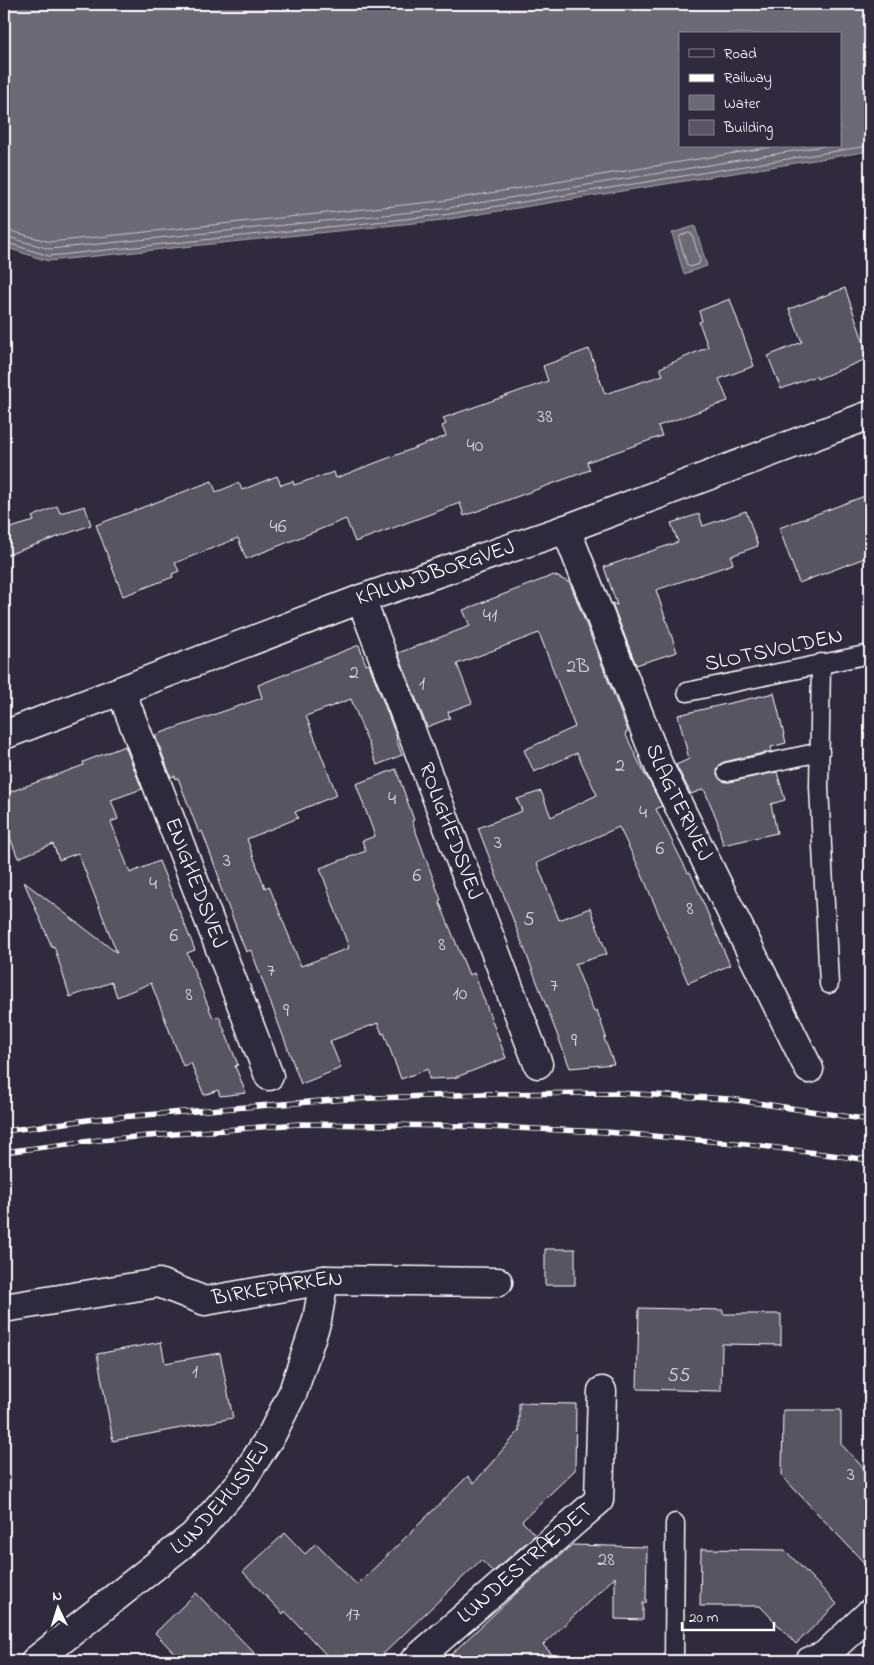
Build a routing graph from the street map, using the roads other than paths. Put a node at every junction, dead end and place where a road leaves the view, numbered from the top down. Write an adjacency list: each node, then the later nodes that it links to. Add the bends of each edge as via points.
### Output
1 (870, 414): 2 (street, KALUNDBORGVEJ)
2 (566, 529): 3 (street, KALUNDBORGVEJ); 13 (street, SLAGTERIVEJ, via 659,766)
3 (361, 599): 6 (street, KALUNDBORGVEJ); 12 (street, ROLIGHEDSVEJ)
4 (870, 654): 5 (lane, SLOTSVOLDEN)
5 (821, 663): 7 (lane, SLOTSVOLDEN); 9 (lane)
6 (121, 690): 8 (street, KALUNDBORGVEJ); 14 (street, ENIGHEDSVEJ)
7 (687, 692)
8 (4, 734)
9 (820, 752): 10 (lane); 11 (lane)
10 (728, 772)
11 (829, 984)
12 (538, 1064)
13 (809, 1069)
14 (269, 1076)
15 (324, 1280): 16 (street, BIRKEPARKEN); 17 (street, BIRKEPARKEN, via 205,1301 159,1283); 21 (street, LUNDEHUSVEJ, via 317,1320 294,1392 241,1482 193,1536)
16 (498, 1282)
17 (4, 1308)
18 (602, 1391): 22 (street, LUNDESTRÆDET, via 600,1500)
19 (675, 1523): 23 (lane)
20 (870, 1613): 24 (street, via 824,1656)
21 (35, 1661)
22 (414, 1661)
23 (674, 1661)
24 (810, 1661)

